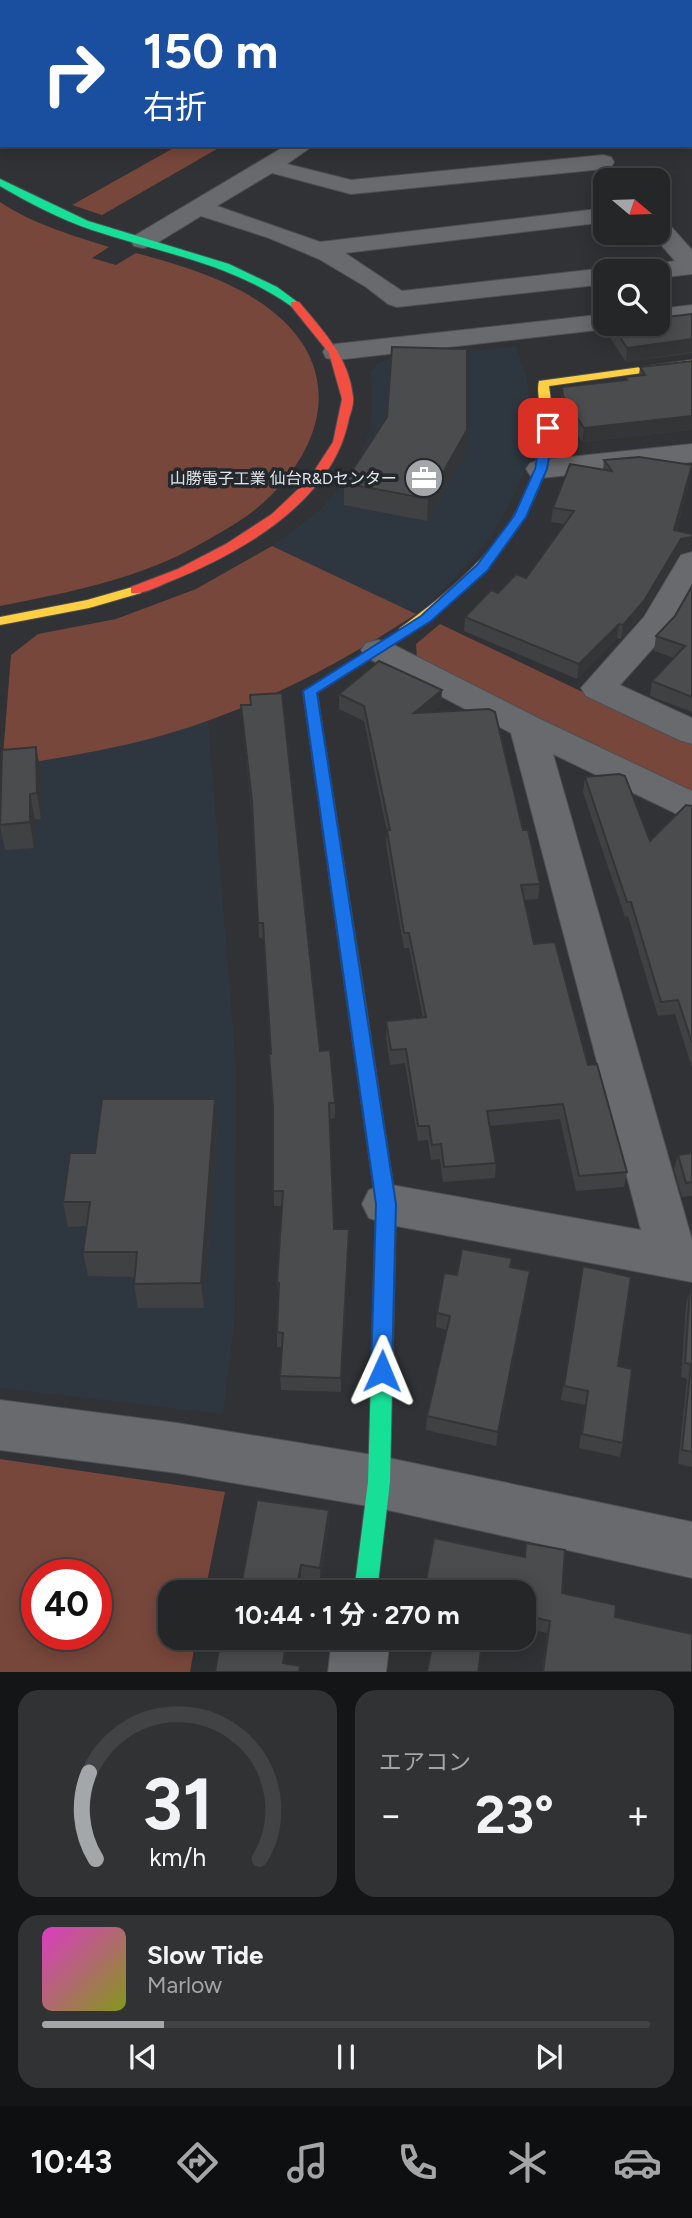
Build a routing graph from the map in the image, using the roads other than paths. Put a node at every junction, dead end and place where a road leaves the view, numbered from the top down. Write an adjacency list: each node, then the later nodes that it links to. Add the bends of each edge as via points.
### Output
1 (300, 147): 3 (street)
2 (596, 153): 3 (street, via 351,187); 4 (street)
3 (269, 166): 6 (street)
4 (609, 168)
5 (0, 181): 9 (street, via 51,209)
6 (198, 208): 9 (street); 10 (street)
7 (593, 217): 10 (street)
8 (670, 240): 11 (street)
9 (143, 241): 17 (street, via 228,267 272,288 295,304)
10 (319, 249): 13 (street, via 356,268 397,299)
11 (692, 266): 12 (street)
12 (670, 269)
13 (593, 277)
14 (692, 313): 15 (street)
15 (670, 316)
16 (593, 324): 17 (street)
17 (336, 352): 22 (street, via 349,400 332,457 294,504 272,522 212,558 133,591)
18 (692, 363): 20 (street, via 543,383 548,428)
19 (692, 453): 20 (street)
20 (541, 469): 23 (street, via 520,517 482,568 426,618)
21 (692, 562): 25 (street, via 658,622 598,688)
22 (0, 621)
23 (378, 650): 24 (street); 27 (street, via 310,691)
24 (527, 727): 26 (street); 28 (street)
25 (692, 732)
26 (692, 806)
27 (386, 1204): 28 (street); 30 (street)
28 (682, 1259)
29 (0, 1425): 30 (street, via 177,1448)
30 (379, 1482): 31 (street); 32 (street)
31 (692, 1549)
32 (367, 1580)
33 (360, 1650): 34 (street)
34 (357, 1672)

